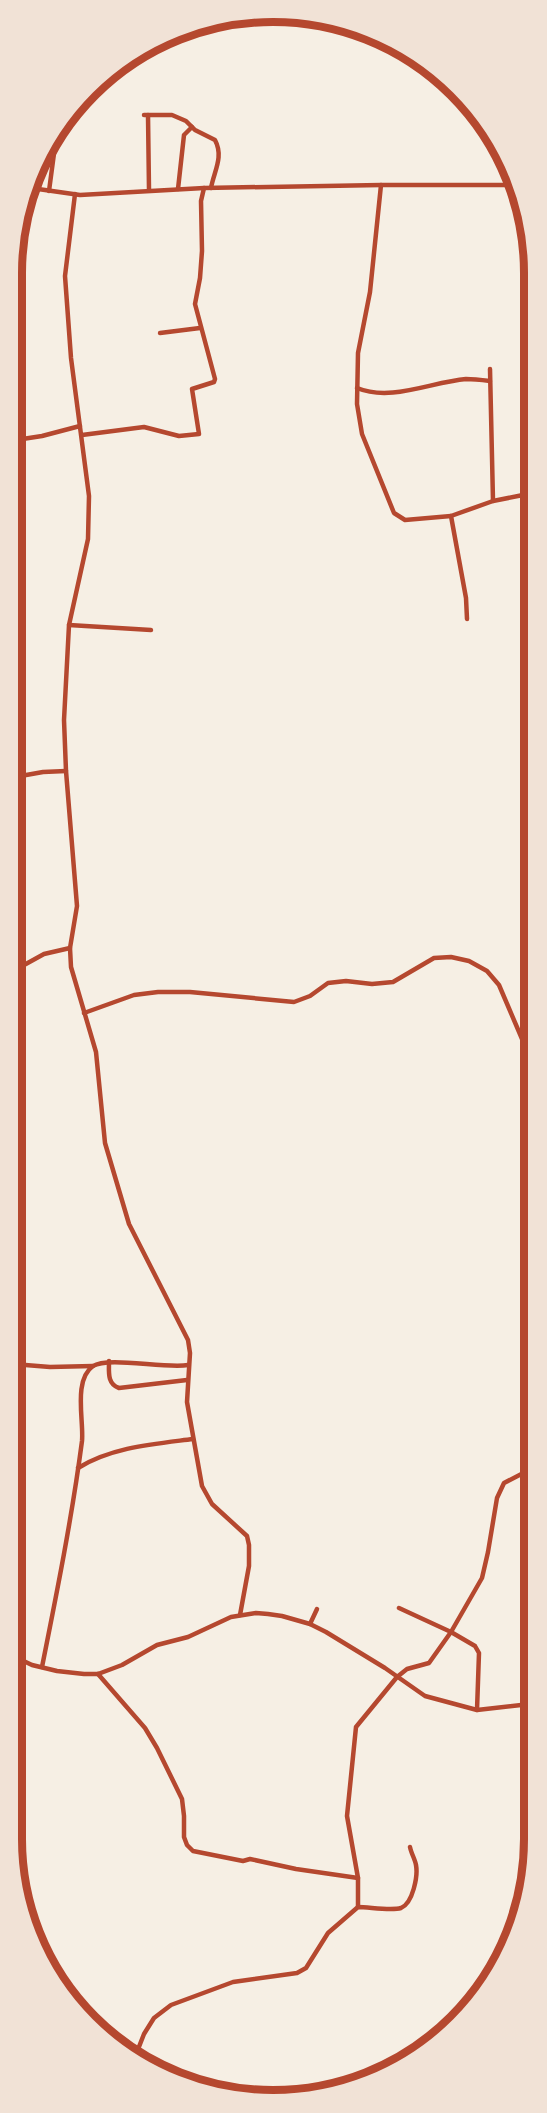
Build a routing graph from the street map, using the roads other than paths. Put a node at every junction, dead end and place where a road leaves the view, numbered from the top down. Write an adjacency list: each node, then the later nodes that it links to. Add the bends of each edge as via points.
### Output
1 (192, 127): 6 (street, via 216,140 218,146 220,157); 8 (street, via 184,135); 9 (street, via 172,115 146,115)
2 (54, 151): 10 (street)
3 (381, 185): 4 (street); 6 (street); 16 (street, via 370,292 358,353)
4 (508, 185)
5 (204, 188): 6 (street); 8 (street); 12 (street, via 195,304)
6 (211, 188)
7 (38, 189): 10 (street)
8 (178, 189): 9 (street)
9 (149, 190): 11 (street)
10 (49, 191): 11 (street)
11 (75, 194): 17 (street, via 65,276)
12 (200, 328): 13 (street); 18 (street, via 215,379 192,389 199,434 179,436 144,426)
13 (160, 333)
14 (490, 369): 15 (street)
15 (490, 381): 16 (street, via 466,380 408,391 370,393); 21 (street)
16 (357, 388): 22 (street, via 362,434 394,513 405,520)
17 (80, 426): 18 (street); 19 (street)
18 (82, 435): 24 (street, via 89,496 88,539)
19 (22, 439)
20 (524, 494): 21 (street)
21 (494, 501): 22 (street)
22 (451, 516): 23 (street)
23 (467, 619)
24 (69, 625): 25 (street); 26 (street, via 64,720)
25 (151, 630)
26 (66, 771): 27 (street); 28 (street, via 77,906)
27 (22, 776)
28 (70, 948): 29 (street, via 44,954); 30 (street, via 71,967)
29 (22, 966)
30 (84, 1013): 31 (street, via 134,995 158,992 294,1002 327,983 393,982 434,958 451,957 487,971 499,985); 34 (street, via 96,1052 105,1143 116,1182 129,1224 186,1333 190,1347)
31 (524, 1044)
32 (109, 1361): 34 (street); 35 (street); 36 (street, via 110,1381 119,1388)
33 (22, 1365): 35 (street)
34 (188, 1365): 36 (street)
35 (93, 1366): 38 (street, via 81,1385)
36 (187, 1380): 37 (street)
37 (193, 1439): 38 (street, via 133,1447 92,1459); 42 (street, via 202,1486 212,1504 247,1536 250,1555)
38 (78, 1468): 46 (street)
39 (524, 1473): 44 (street, via 504,1483 496,1498 482,1578)
40 (399, 1608): 44 (street)
41 (317, 1609): 43 (street)
42 (240, 1615): 43 (street, via 282,1616); 47 (street, via 188,1637 157,1645)
43 (310, 1624): 48 (street)
44 (451, 1632): 48 (street, via 429,1663 407,1669); 50 (street, via 475,1646 479,1653)
45 (22, 1660): 46 (street)
46 (42, 1668): 47 (street)
47 (98, 1674): 52 (street, via 145,1728 157,1748 182,1799 184,1837 193,1851)
48 (397, 1677): 50 (street, via 425,1696); 52 (street, via 356,1727 354,1736 346,1816)
49 (524, 1705): 50 (street)
50 (477, 1710)
51 (410, 1847): 53 (street, via 416,1866 408,1901 401,1908)
52 (358, 1878): 53 (street)
53 (358, 1907): 54 (street, via 328,1932 306,1968 297,1973 233,1982 171,2005 154,2018)
54 (138, 2050)

